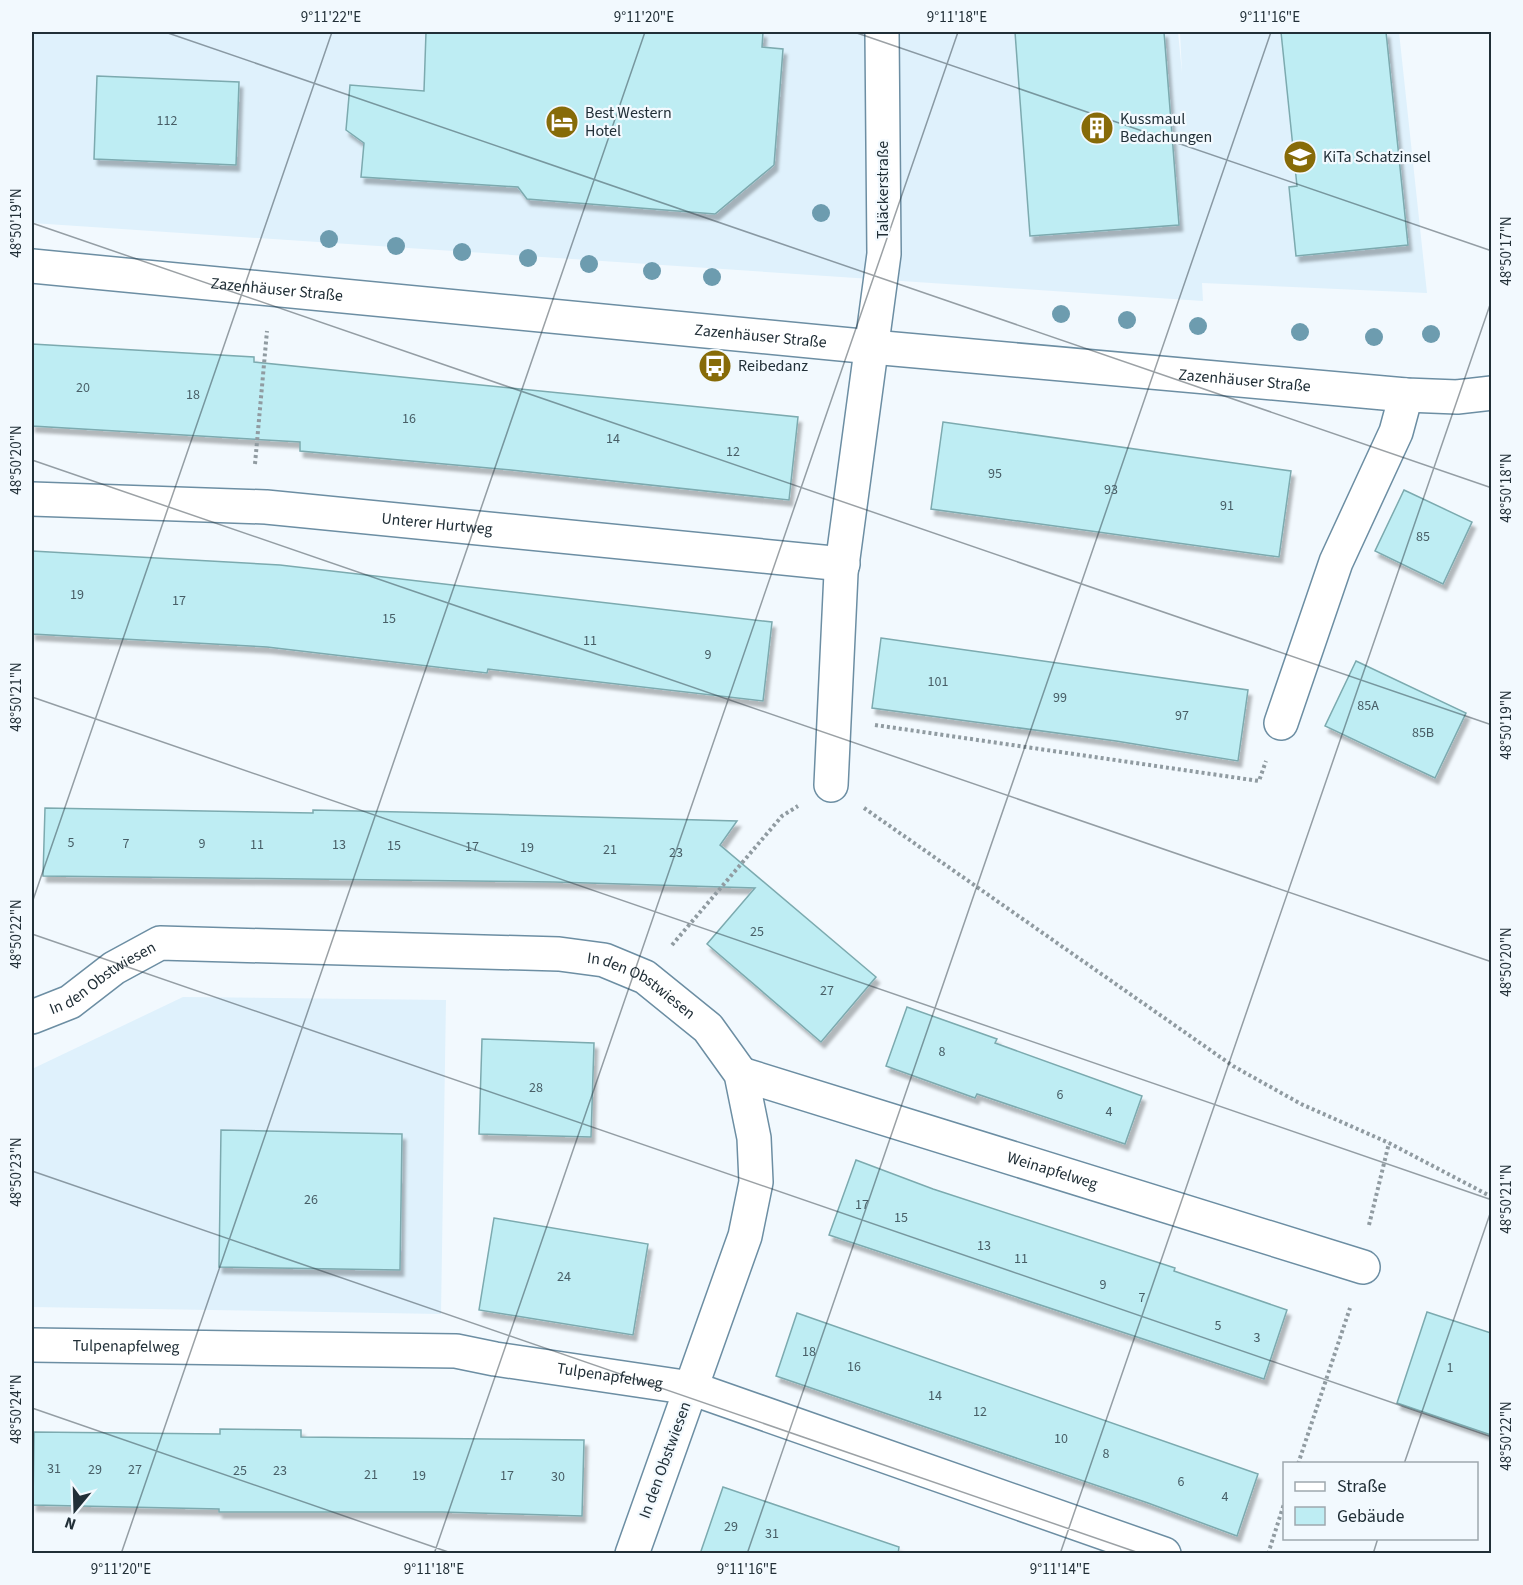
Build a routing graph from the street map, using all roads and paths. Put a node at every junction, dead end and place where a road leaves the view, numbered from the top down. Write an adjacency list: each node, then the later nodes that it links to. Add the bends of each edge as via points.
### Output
1 (882, 32): 4 (street, Taläckerstraße, via 884,254)
2 (32, 266): 3 (street, Zazenhäuser Straße)
3 (270, 288): 4 (street, Zazenhäuser Straße); 8 (path)
4 (872, 347): 6 (street, Zazenhäuser Straße); 9 (street)
5 (1491, 393): 6 (street, Zazenhäuser Straße, via 1457,397)
6 (1406, 395): 10 (street, via 1396,432 1336,562)
7 (32, 499): 8 (street, Unterer Hurtweg)
8 (252, 507): 9 (street, Unterer Hurtweg)
9 (843, 564): 12 (street)
10 (1281, 723): 11 (path, via 1259,781)
11 (870, 724)
12 (831, 785): 13 (path, via 782,816); 16 (path, via 1233,1066 1301,1104 1389,1143)
13 (645, 977): 14 (street, In den Obstwiesen, via 604,960 559,954 160,943 114,968 70,1002); 15 (street, In den Obstwiesen, via 708,1028)
14 (32, 1017)
15 (741, 1074): 17 (street, Weinapfelweg); 19 (street, In den Obstwiesen, via 754,1138 756,1182 746,1236)
16 (1491, 1197)
17 (1363, 1267)
18 (32, 1345): 19 (street, Tulpenapfelweg, via 456,1351)
19 (691, 1388): 21 (street, In den Obstwiesen); 22 (street, Tulpenapfelweg)
20 (1283, 1507): 23 (path)
21 (632, 1554)
22 (1164, 1554)
23 (1268, 1554)

